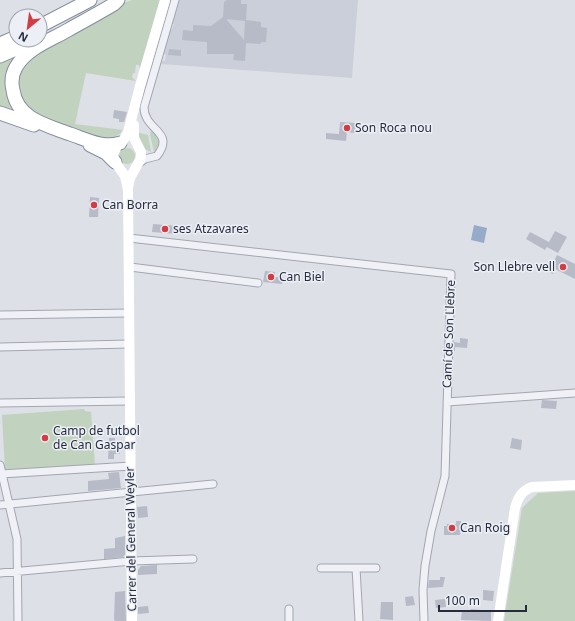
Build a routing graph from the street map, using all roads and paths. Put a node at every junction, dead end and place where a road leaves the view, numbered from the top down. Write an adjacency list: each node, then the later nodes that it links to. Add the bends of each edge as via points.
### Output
1 (90, 0): 6 (highway)
2 (112, 0): 7 (highway)
3 (118, 0): 12 (highway, via 28,53 16,67 12,82 16,102 31,118 92,142 109,145)
4 (165, 0): 11 (street)
5 (175, 0): 14 (street, via 144,107 147,121 163,138)
6 (48, 22)
7 (48, 34)
8 (18, 48): 9 (highway)
9 (0, 56)
10 (0, 112): 15 (highway, via 94,146 106,153)
11 (133, 117): 12 (street, via 128,134); 13 (street, via 133,136)
12 (120, 143): 13 (street, via 129,141); 15 (street, via 113,154)
13 (138, 146): 14 (street, via 149,154); 16 (street, via 141,156)
14 (160, 152): 16 (street, via 157,156)
15 (116, 164): 16 (street, via 126,170); 17 (street, via 125,176)
16 (138, 164): 17 (street, via 131,175)
17 (128, 190): 18 (street, Carrer del General Weyler)
18 (128, 238): 19 (street, Carrer del General Weyler); 27 (street, Camí de Son Llebre, via 451,274)
19 (130, 267): 20 (street); 21 (street, Carrer del General Weyler)
20 (258, 283)
21 (129, 313): 22 (street); 23 (street, Carrer del General Weyler)
22 (0, 315)
23 (129, 344): 24 (street); 26 (street, Carrer del General Weyler)
24 (0, 347)
25 (575, 393): 27 (street)
26 (130, 401): 28 (street); 30 (street, Carrer del General Weyler)
27 (447, 402): 49 (street, Camí de Son Llebre, via 445,476 425,566)
28 (0, 403)
29 (0, 465): 31 (street)
30 (131, 466): 31 (street); 34 (street, Carrer del General Weyler)
31 (1, 474): 35 (street)
32 (214, 484): 34 (street)
33 (575, 485): 50 (street, via 532,487 521,493 515,508)
34 (131, 492): 35 (street); 38 (street, Carrer del General Weyler)
35 (9, 504): 36 (street); 42 (street, via 17,539)
36 (0, 506)
37 (193, 558): 38 (street)
38 (132, 562): 42 (street); 46 (street, Carrer del General Weyler)
39 (321, 568): 40 (street)
40 (356, 568): 41 (street); 48 (street)
41 (376, 568)
42 (17, 572): 43 (street); 45 (street)
43 (0, 573)
44 (289, 609): 47 (street)
45 (18, 621)
46 (132, 621)
47 (289, 621)
48 (359, 621)
49 (424, 621)
50 (498, 621)

